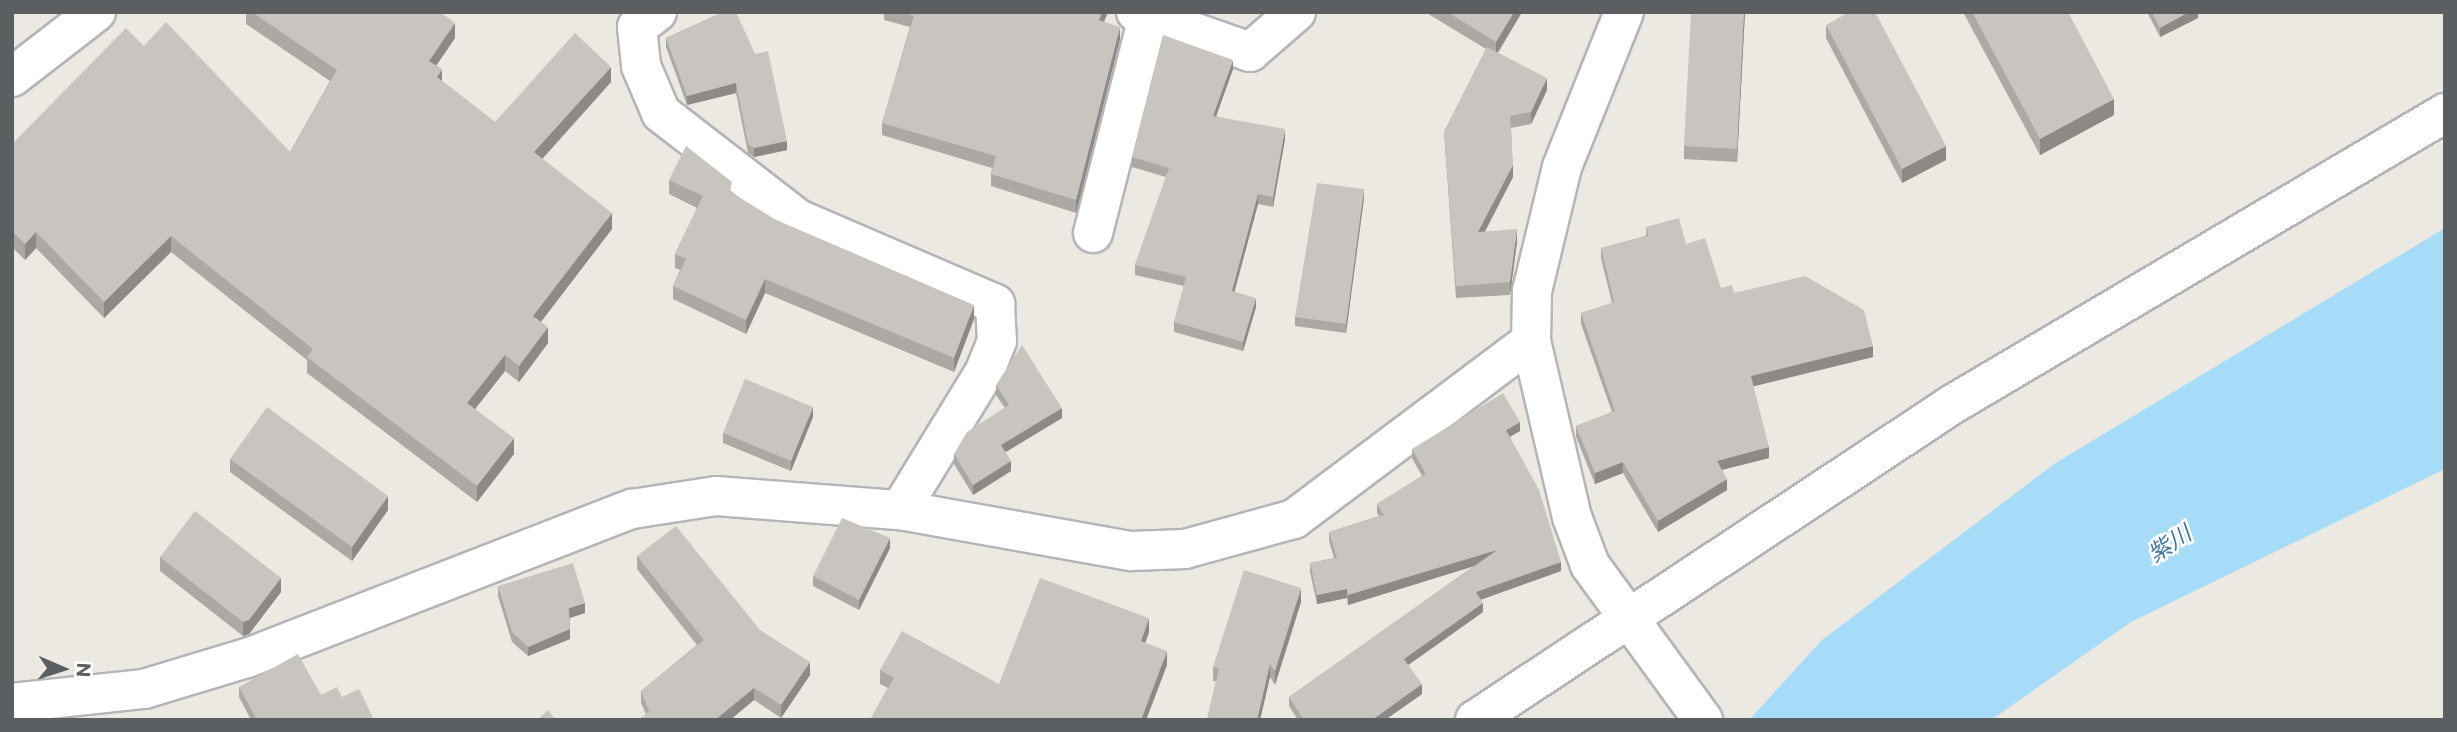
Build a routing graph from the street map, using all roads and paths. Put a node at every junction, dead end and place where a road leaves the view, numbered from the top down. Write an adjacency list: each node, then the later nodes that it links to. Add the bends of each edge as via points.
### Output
1 (96, 12): 6 (street)
2 (657, 12): 10 (street, via 637,27 641,65 661,113 798,219 995,304 997,341 984,373)
3 (1296, 12): 5 (street, via 1250,52)
4 (1623, 12): 9 (street, via 1562,167 1532,291)
5 (1142, 14): 8 (street)
6 (12, 77)
7 (2445, 113): 11 (street, via 1953,404)
8 (1093, 233)
9 (1531, 341): 10 (street, via 1294,519 1185,549 1131,551); 11 (street, via 1572,517 1590,565)
10 (900, 510): 12 (street, via 716,496 632,509 234,662 144,689)
11 (1635, 624): 13 (street); 14 (street)
12 (12, 704)
13 (1475, 720)
14 (1703, 720)

